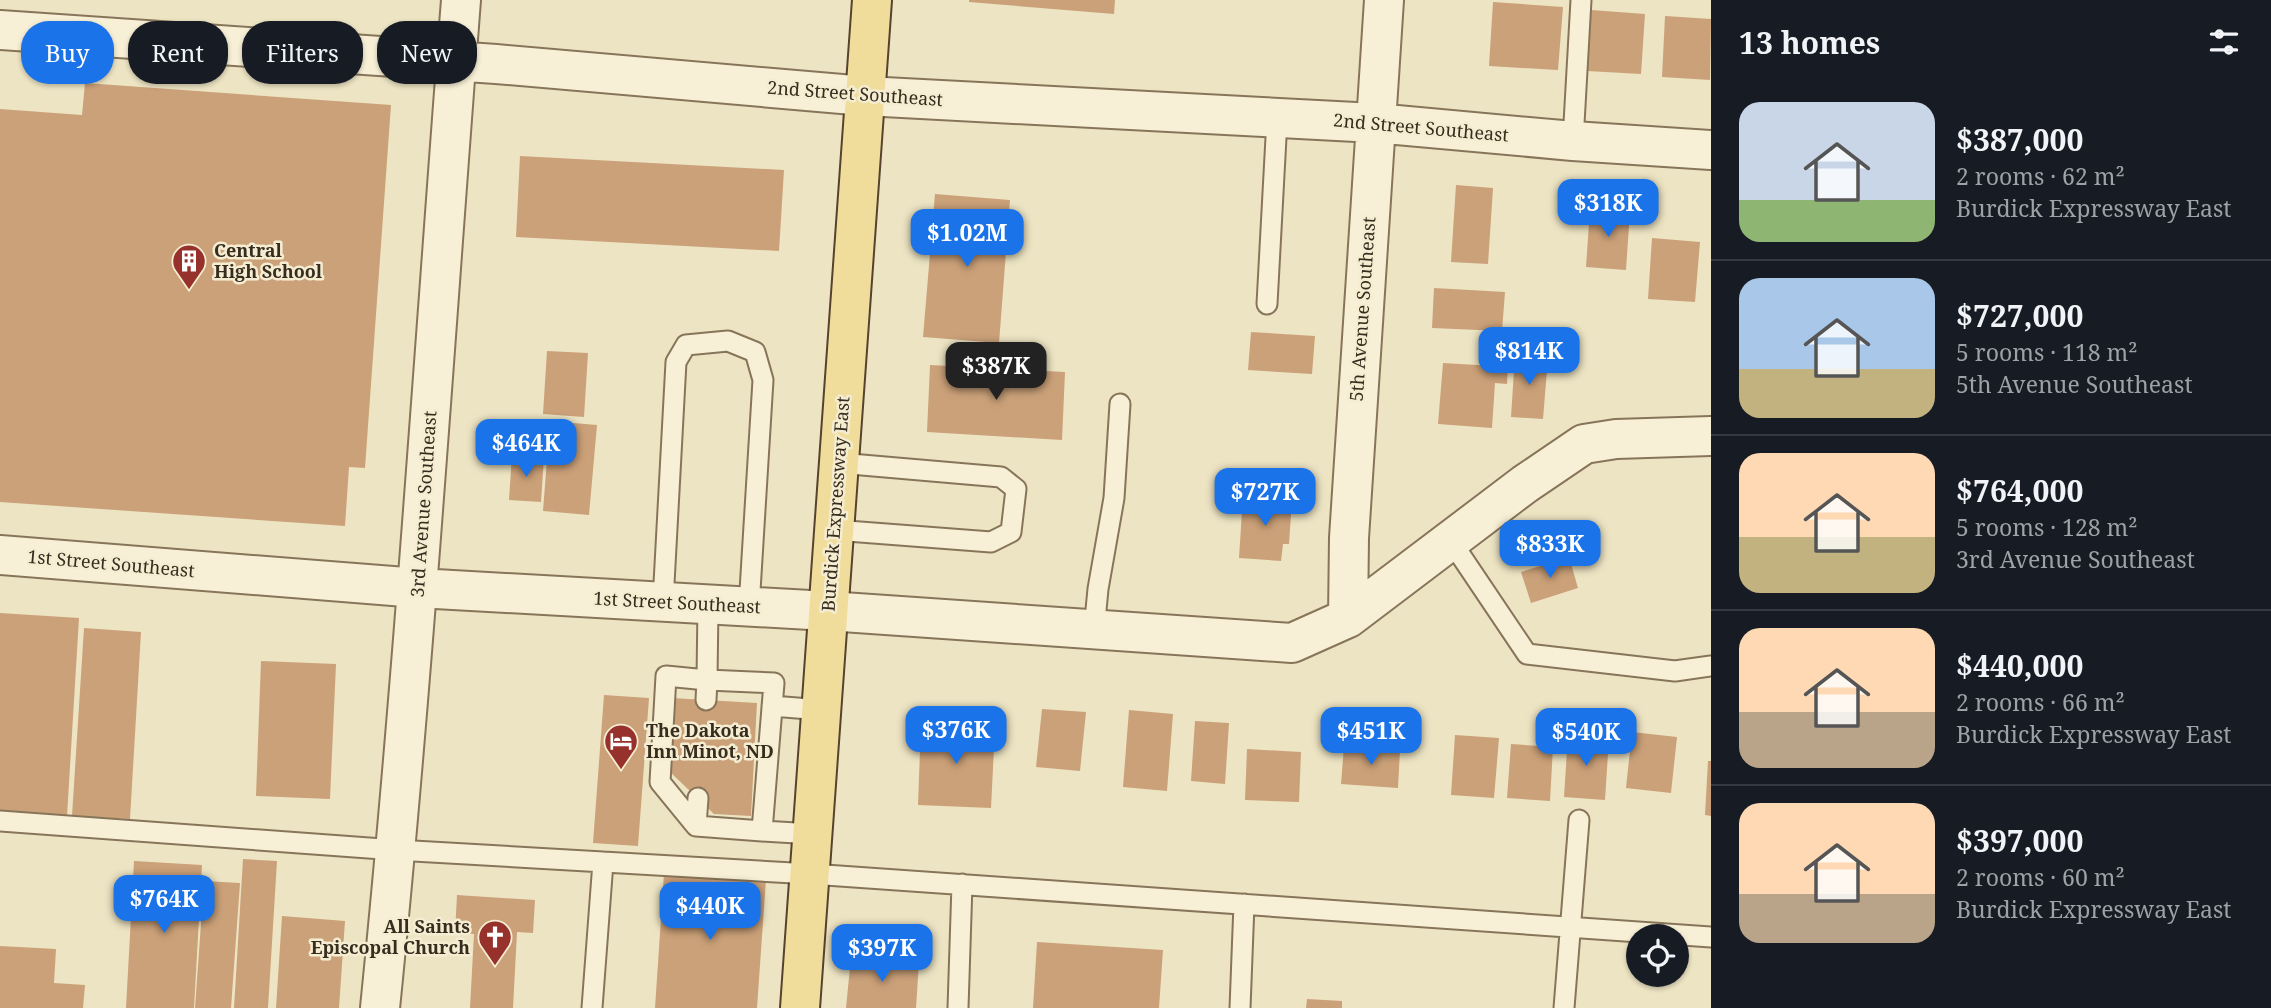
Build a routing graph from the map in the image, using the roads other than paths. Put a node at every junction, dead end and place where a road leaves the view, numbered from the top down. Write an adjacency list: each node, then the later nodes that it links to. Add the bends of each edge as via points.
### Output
1 (461, 0): 5 (street, 3rd Avenue Southeast)
2 (872, 0): 10 (main road, Burdick Expressway East)
3 (1384, 0): 12 (street, 5th Avenue Southeast)
4 (1581, 0): 13 (lane)
5 (459, 21)
6 (0, 30): 7 (street, 2nd Street Southeast)
7 (377, 56)
8 (477, 63): 10 (street, 2nd Street Southeast)
9 (454, 84): 22 (street, 3rd Avenue Southeast)
10 (865, 96): 11 (street, 2nd Street Southeast); 18 (main road, Burdick Expressway East)
11 (1277, 118): 12 (street, 2nd Street Southeast); 15 (lane)
12 (1375, 123): 13 (street, 2nd Street Southeast); 27 (street, 5th Avenue Southeast)
13 (1573, 141): 14 (street, 2nd Street Southeast)
14 (1711, 150)
15 (1267, 304)
16 (1120, 404): 28 (lane, via 1114,498)
17 (1711, 436): 20 (street, 1st Street Southeast, via 1584,444)
18 (839, 463): 19 (main road, Burdick Expressway East); 19 (lane, via 1001,477 1016,489 1011,532 991,542)
19 (834, 530): 26 (main road, Burdick Expressway East)
20 (1451, 541): 27 (street, 1st Street Southeast); 29 (lane, via 1527,654 1675,671)
21 (0, 555): 22 (street, 1st Street Southeast)
22 (418, 588): 23 (street, 1st Street Southeast); 39 (street, 3rd Avenue Southeast)
23 (663, 602): 24 (street, 1st Street Southeast); 25 (lane, via 676,362 686,345 728,341 755,352 763,380)
24 (708, 605): 25 (street, 1st Street Southeast); 30 (lane)
25 (749, 607): 26 (street, 1st Street Southeast)
26 (828, 611): 28 (street, 1st Street Southeast); 32 (main road, Burdick Expressway East)
27 (1348, 618): 28 (street, 1st Street Southeast, via 1292,643)
28 (1094, 631)
29 (1711, 666)
30 (707, 690): 31 (lane, via 774,684); 36 (lane, via 666,676 660,782)
31 (772, 706): 32 (lane); 37 (lane)
32 (821, 710): 38 (main road, Burdick Expressway East)
33 (698, 798): 36 (lane)
34 (1579, 820): 44 (lane)
35 (0, 821): 39 (lane)
36 (696, 826): 37 (lane)
37 (762, 831): 38 (lane)
38 (813, 834): 41 (main road, Burdick Expressway East)
39 (396, 850): 40 (lane); 46 (street, 3rd Avenue Southeast)
40 (603, 862): 41 (lane); 47 (lane)
41 (811, 874): 42 (lane); 48 (main road, Burdick Expressway East)
42 (962, 884): 43 (lane); 49 (lane)
43 (1244, 904): 44 (lane); 50 (lane)
44 (1572, 926): 45 (lane); 51 (lane)
45 (1711, 937)
46 (380, 1008)
47 (592, 1008)
48 (800, 1008)
49 (958, 1008)
50 (1240, 1008)
51 (1564, 1008)

